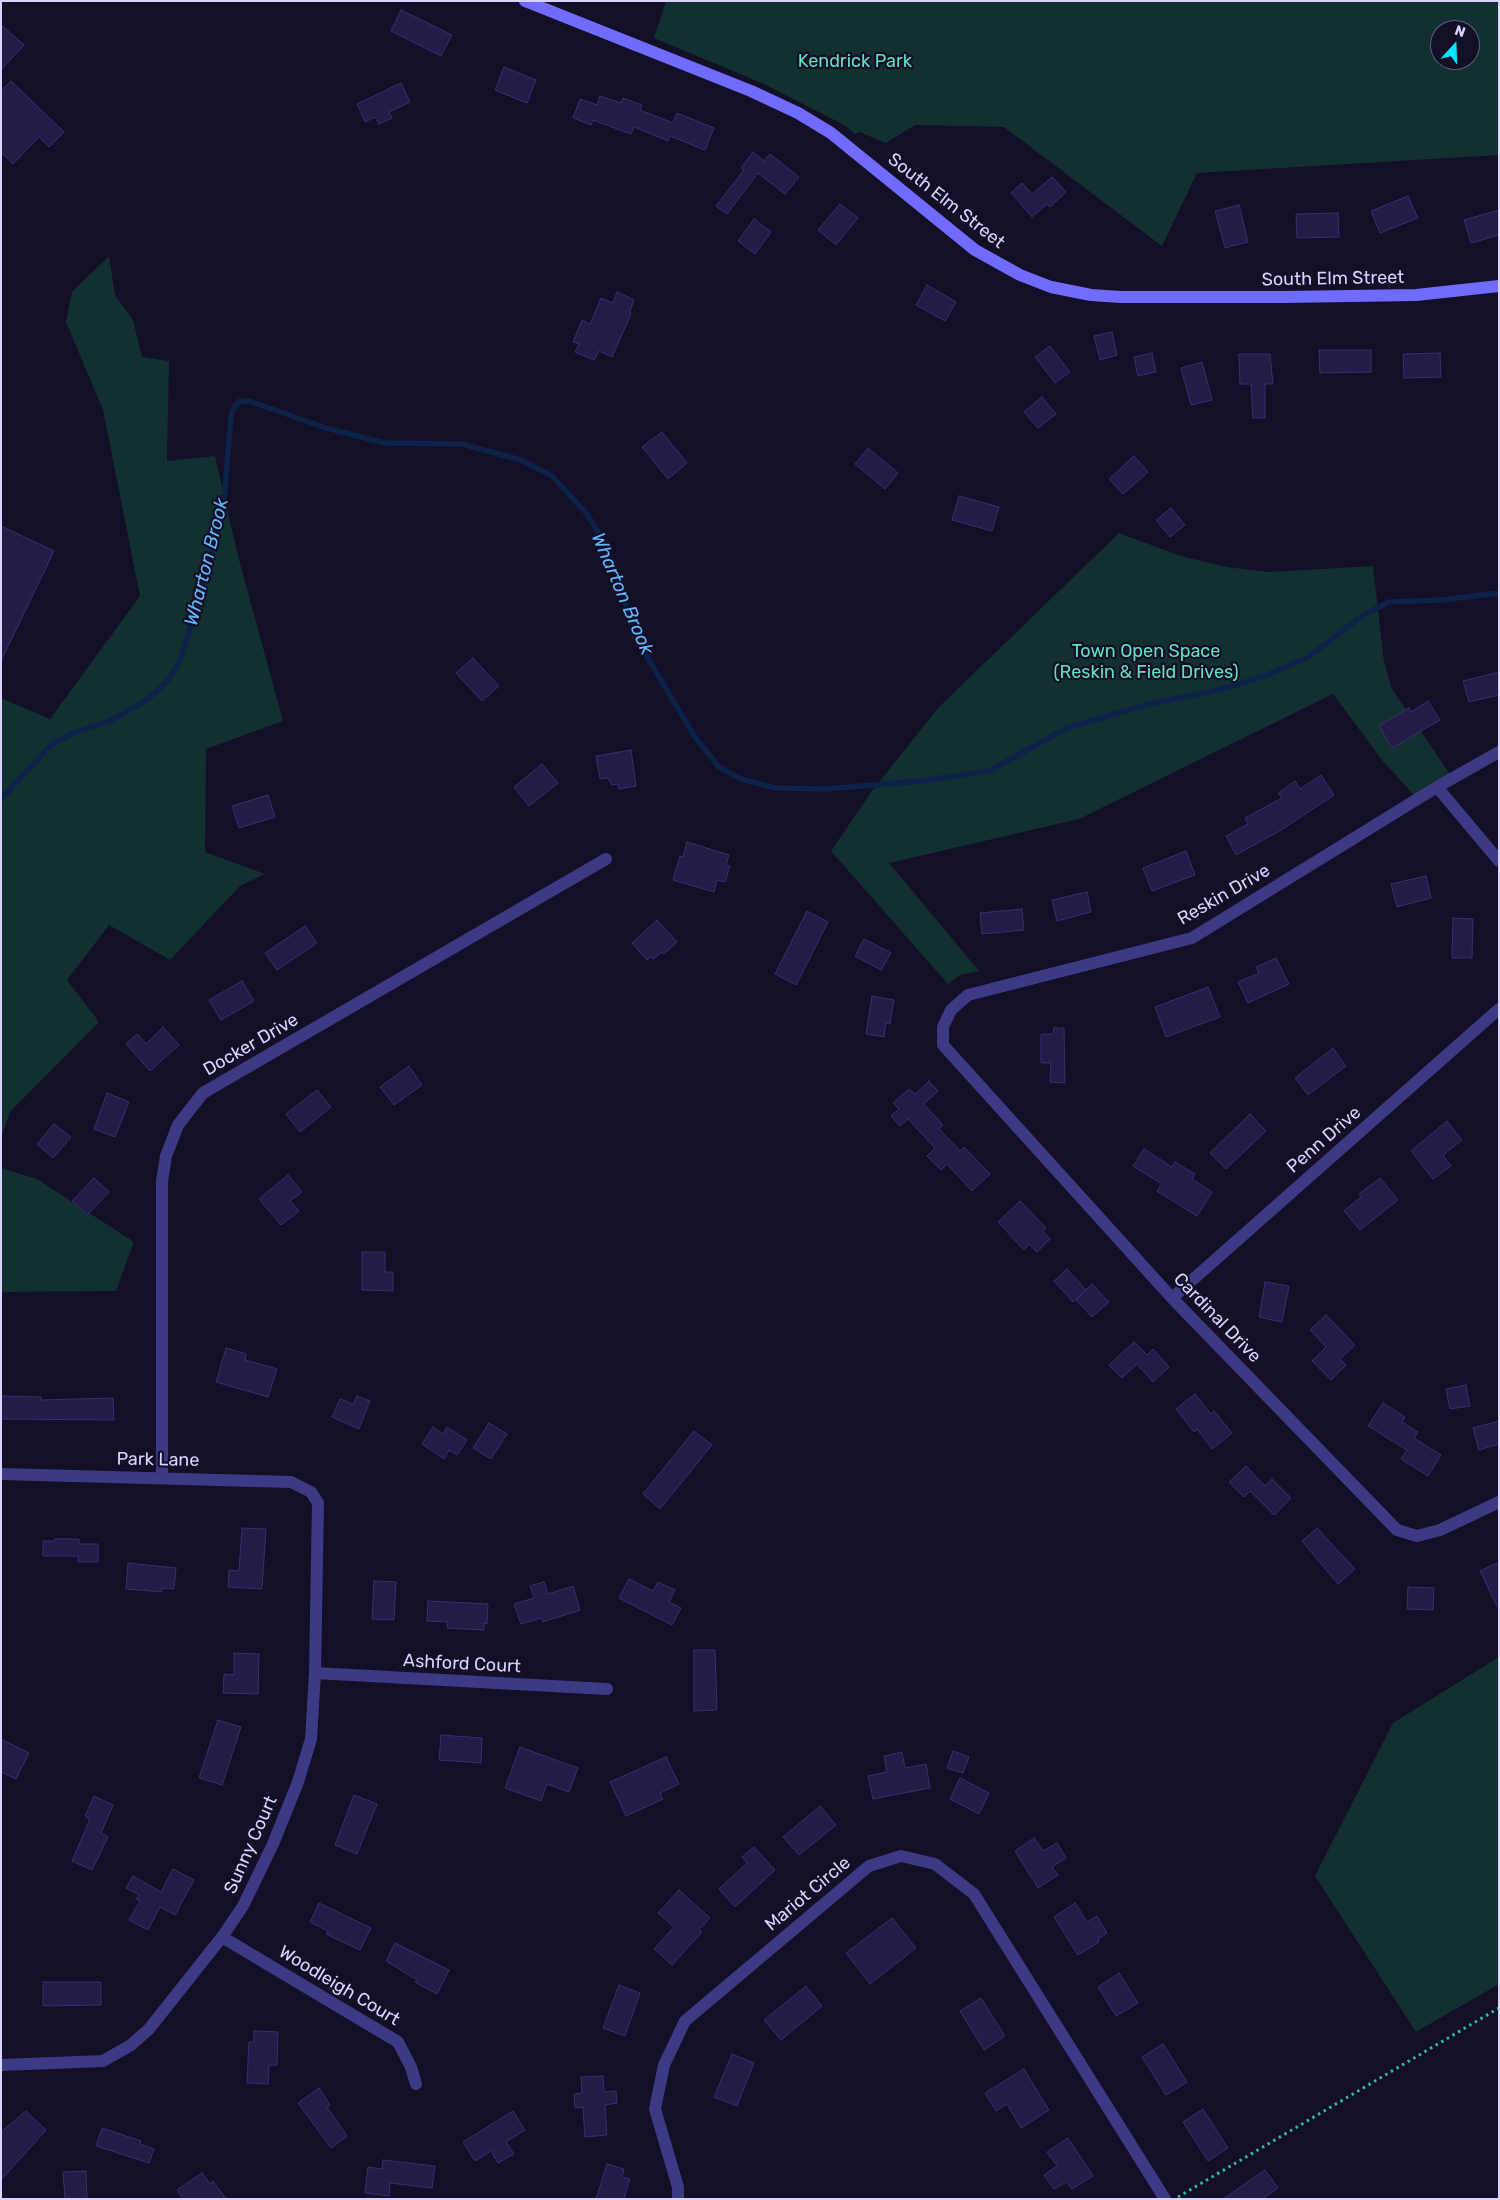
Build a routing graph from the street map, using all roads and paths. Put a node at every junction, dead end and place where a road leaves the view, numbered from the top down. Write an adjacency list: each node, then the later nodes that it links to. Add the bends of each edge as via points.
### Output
1 (525, 1): 2 (main road, South Elm Street, via 798,113 845,143 975,250 1020,275 1051,286 1091,295 1121,297 1416,295)
2 (1499, 286)
3 (1499, 752): 4 (street, Reskin Drive)
4 (1437, 786): 6 (street); 8 (street, Reskin Drive, via 1192,938 968,994 951,1010 944,1027)
5 (606, 859): 11 (street, Docker Drive, via 203,1093 178,1125 166,1156 162,1181)
6 (1499, 861)
7 (1499, 1009): 9 (street, Penn Drive)
8 (943, 1045): 9 (street, Cardinal Drive)
9 (1172, 1298): 13 (street, Cardinal Drive, via 1397,1530 1417,1536 1440,1530)
10 (1, 1474): 11 (street, Park Lane)
11 (162, 1477): 12 (street, Park Lane, via 291,1482)
12 (311, 1492): 14 (street, Sunny Court, via 318,1503)
13 (1499, 1502)
14 (316, 1673): 15 (street, Ashford Court); 16 (street, Sunny Court, via 311,1739 298,1782 247,1899)
15 (607, 1689)
16 (222, 1936): 18 (street, Sunny Court, via 149,2028 118,2054 103,2061); 19 (street, Woodleigh Court, via 398,2042)
17 (1499, 2008): 22 (path)
18 (1, 2065)
19 (416, 2084)
20 (678, 2199): 21 (street, Mariot Circle, via 678,2187 655,2109 664,2065 685,2021 869,1866 901,1856 935,1864 974,1894)
21 (1165, 2199)
22 (1176, 2199)

